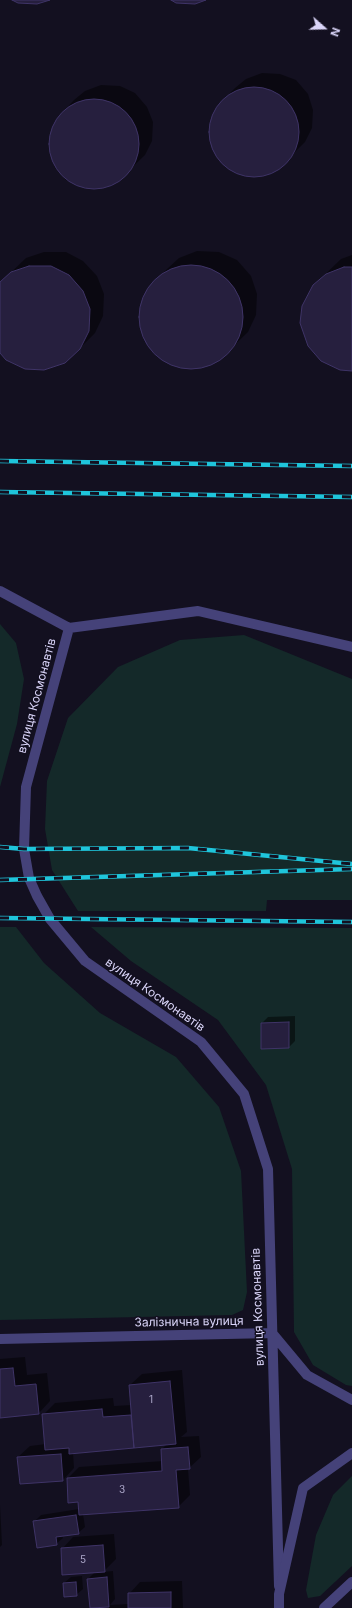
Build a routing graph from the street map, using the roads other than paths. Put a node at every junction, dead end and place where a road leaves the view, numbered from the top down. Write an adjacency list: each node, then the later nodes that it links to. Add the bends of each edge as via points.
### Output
1 (0, 591): 2 (street)
2 (69, 628): 3 (street, via 198,611); 4 (street, вулиця Космонавтів, via 26,788 24,849 29,878 50,919 85,961 201,1042 244,1094 268,1169)
3 (352, 647)
4 (272, 1333): 5 (street, Залізнична вулиця); 6 (street, via 308,1375); 9 (street, вулиця Космонавтів)
5 (0, 1340)
6 (352, 1400)
7 (352, 1453): 9 (street, via 303,1488)
8 (352, 1582): 11 (street)
9 (279, 1594): 10 (street, вулиця Космонавтів)
10 (279, 1608)
11 (324, 1608)

